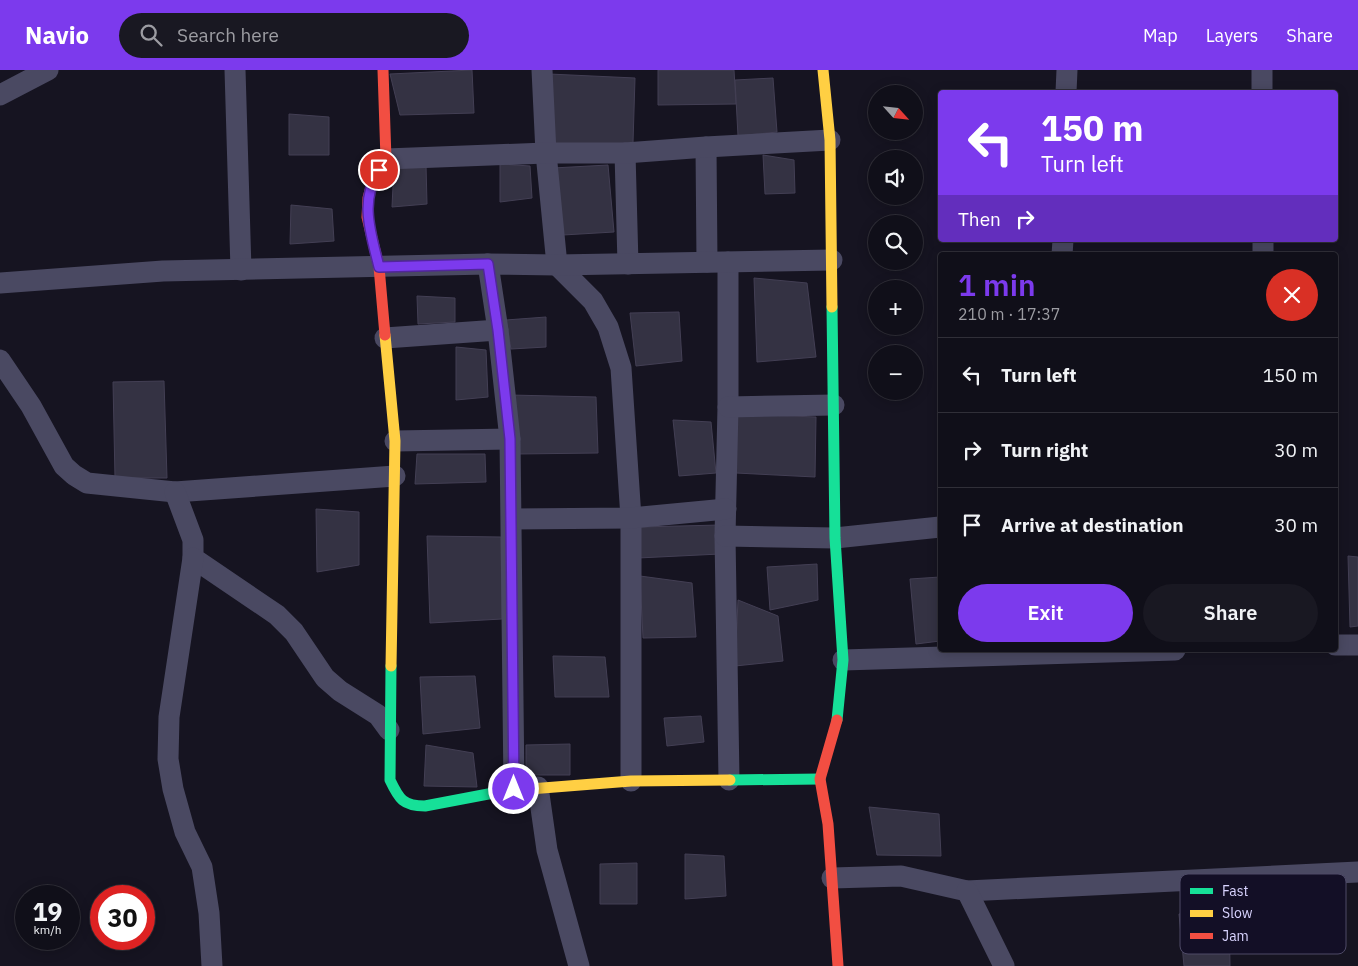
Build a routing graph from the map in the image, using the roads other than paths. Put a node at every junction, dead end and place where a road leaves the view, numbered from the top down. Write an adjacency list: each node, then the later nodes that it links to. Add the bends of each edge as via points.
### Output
1 (48, 70): 10 (street)
2 (235, 70): 22 (street)
3 (383, 70): 15 (street)
4 (542, 70): 13 (street)
5 (823, 70): 11 (street)
6 (1067, 70): 8 (street)
7 (1262, 70): 9 (street)
8 (1066, 90)
9 (1262, 90)
10 (0, 95)
11 (830, 140): 12 (street); 16 (street)
12 (706, 146): 14 (street); 17 (street)
13 (546, 153): 14 (street); 15 (street); 20 (street)
14 (625, 153): 19 (street)
15 (386, 160): 21 (street, via 373,180 367,217)
16 (832, 260): 17 (street); 27 (street)
17 (717, 262): 19 (street); 28 (street)
18 (488, 264): 20 (street); 21 (street); 24 (street)
19 (628, 264): 20 (street)
20 (557, 265): 34 (street, via 593,301 608,327 621,368)
21 (379, 267): 22 (street); 25 (street)
22 (242, 270): 23 (street)
23 (0, 283)
24 (498, 330): 25 (street); 29 (street)
25 (385, 338): 30 (street)
26 (0, 360): 32 (street, via 31,406 64,466 74,475 87,483)
27 (834, 405): 28 (street); 38 (street)
28 (728, 407): 33 (street)
29 (510, 439): 30 (street); 35 (street)
30 (395, 441): 31 (street)
31 (395, 476): 32 (street); 44 (street)
32 (174, 492): 39 (street, via 192,540)
33 (726, 509): 34 (street); 37 (street)
34 (631, 518): 35 (street); 47 (street)
35 (512, 519): 49 (street)
36 (938, 527): 38 (street)
37 (725, 536): 38 (street); 46 (street)
38 (835, 538): 43 (street)
39 (193, 558): 44 (street, via 277,615 294,632 325,678 378,715); 55 (street, via 170,707 168,759 185,832 202,867)
40 (1358, 644): 41 (street)
41 (1338, 645)
42 (1052, 652): 43 (street)
43 (843, 660): 45 (street, via 838,717)
44 (389, 730): 49 (street, via 390,780 404,803 425,806)
45 (820, 779): 46 (street); 52 (street, via 828,824)
46 (729, 780): 47 (street)
47 (631, 782): 48 (street)
48 (538, 787): 49 (street); 56 (street, via 547,850)
49 (514, 789)
50 (1358, 872): 51 (street)
51 (1317, 874)
52 (832, 878): 54 (street, via 900,876); 57 (street)
53 (1180, 881): 54 (street)
54 (967, 891): 58 (street)
55 (212, 966)
56 (579, 966)
57 (838, 966)
58 (1004, 966)

